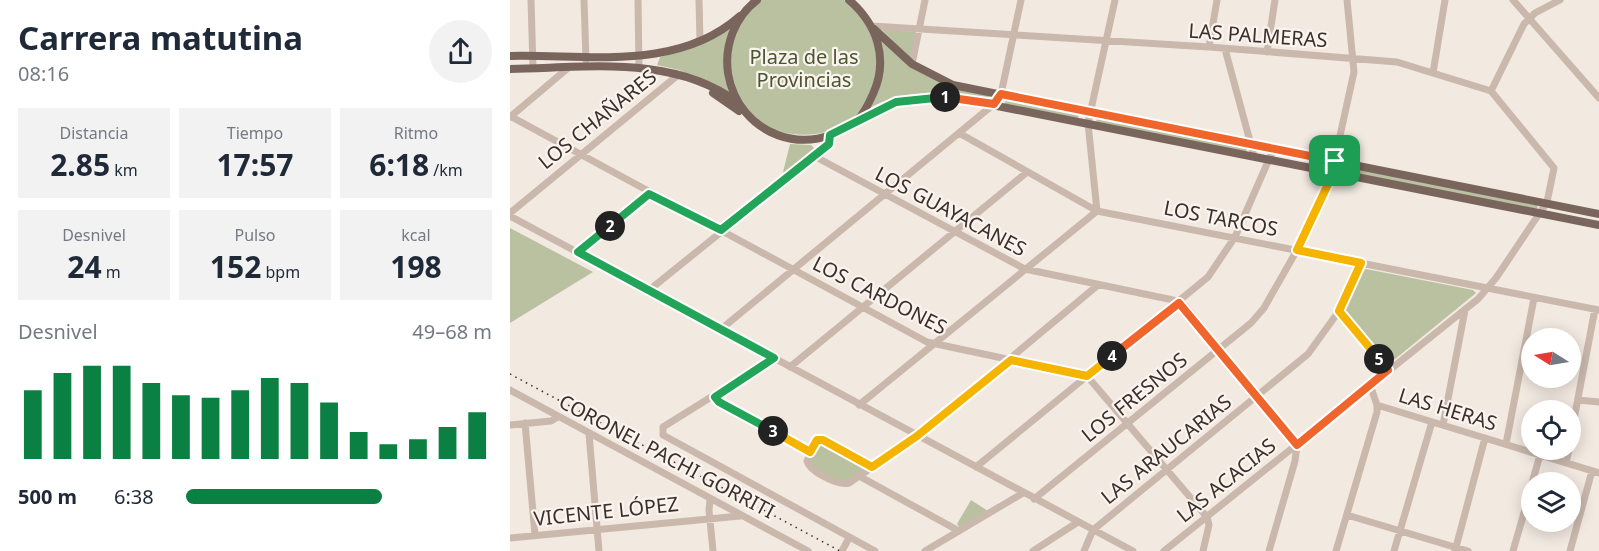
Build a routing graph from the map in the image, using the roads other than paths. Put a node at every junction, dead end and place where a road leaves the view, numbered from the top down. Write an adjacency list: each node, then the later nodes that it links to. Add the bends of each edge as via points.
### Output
1 (531, 0): 28 (street)
2 (584, 0): 26 (street)
3 (638, 0): 29 (street)
4 (699, 0): 22 (street)
5 (757, 0): 16 (main road)
6 (849, 0): 18 (main road)
7 (925, 0): 19 (street)
8 (1021, 0): 20 (street)
9 (1115, 0): 21 (street)
10 (1217, 0): 23 (street)
11 (1275, 0): 25 (street)
12 (1347, 0): 30 (street, LOS FRESNOS)
13 (1445, 0): 37 (street)
14 (1513, 0): 17 (street)
15 (1560, 0): 17 (street)
16 (743, 13): 22 (main road); 42 (main road, via 727,54 729,80)
17 (1529, 18): 39 (street); 41 (street)
18 (873, 28): 19 (street, LAS PALMERAS); 31 (main road); 47 (main road, via 880,55 878,77 868,105)
19 (919, 28): 20 (street, LAS PALMERAS); 31 (street)
20 (1013, 35): 21 (street, LAS PALMERAS); 40 (street)
21 (1107, 41): 23 (street, LAS PALMERAS); 44 (street)
22 (700, 42): 29 (main road, via 679,50)
23 (1209, 47): 24 (street, LAS PALMERAS)
24 (1225, 49): 25 (street, LAS PALMERAS); 51 (street)
25 (1267, 52): 30 (street, LAS PALMERAS)
26 (586, 55): 28 (main road); 29 (main road); 34 (street)
27 (510, 56): 28 (main road)
28 (532, 56): 32 (street)
29 (639, 56): 35 (street)
30 (1354, 58): 37 (street, LAS PALMERAS, via 1397,63); 57 (street, LOS FRESNOS, via 1353,81)
31 (912, 64): 40 (main road, via 953,85)
32 (533, 68): 33 (main road); 36 (main road)
33 (568, 68): 34 (main road); 45 (street)
34 (587, 68): 35 (main road)
35 (639, 68): 38 (main road)
36 (510, 69)
37 (1433, 73): 39 (street, LAS PALMERAS)
38 (678, 75): 42 (main road, via 716,88); 46 (main road); 53 (street, LOS CHAÑARES)
39 (1491, 91): 62 (street, via 1554,168)
40 (1001, 94): 43 (street); 44 (main road)
41 (1599, 98)
42 (737, 102): 46 (main road)
43 (994, 104): 47 (main road, via 950,97 916,98 886,105); 48 (main road); 49 (street)
44 (1091, 112): 48 (street); 51 (main road)
45 (510, 116): 53 (street, LOS CARDONES)
46 (747, 117): 50 (main road, via 778,136)
47 (858, 119): 50 (main road)
48 (1089, 123): 55 (main road); 63 (street)
49 (959, 133): 59 (street, LOS TARCOS); 61 (street)
50 (830, 135): 54 (street, via 829,144)
51 (1251, 143): 52 (main road); 55 (street)
52 (1274, 148): 56 (street); 57 (main road)
53 (580, 154): 60 (street, LOS CARDONES); 65 (street, LOS CHAÑARES)
54 (814, 156): 61 (street, LOS GUAYACANES); 68 (street)
55 (1254, 156): 56 (main road)
56 (1269, 159): 58 (main road); 70 (street)
57 (1335, 161): 58 (street, LOS FRESNOS); 62 (main road)
58 (1332, 172): 64 (main road); 71 (street, LOS FRESNOS)
59 (1026, 173): 63 (street, LOS TARCOS); 69 (street)
60 (649, 194): 68 (street, LOS CARDONES); 72 (street)
61 (884, 195): 69 (street, LOS GUAYACANES); 74 (street)
62 (1547, 202): 64 (street); 66 (main road)
63 (1097, 211): 70 (street, LOS TARCOS); 75 (street)
64 (1540, 212): 67 (main road); 77 (street, LAS ACACIAS)
65 (510, 214): 72 (street)
66 (1599, 214)
67 (1599, 225)
68 (721, 230): 74 (street, LOS CARDONES); 78 (street)
69 (956, 232): 75 (street, LOS GUAYACANES); 81 (street)
70 (1235, 237): 71 (street, LOS TARCOS); 80 (street, via 1214,271)
71 (1297, 250): 73 (street, LOS TARCOS); 87 (street, LOS FRESNOS, via 1264,308)
72 (578, 252): 78 (street)
73 (1361, 263): 77 (street, LOS TARCOS); 84 (street, LAS ARAUCARIAS)
74 (792, 269): 81 (street, LOS CARDONES); 85 (street)
75 (1025, 269): 76 (street, LOS GUAYACANES); 86 (street)
76 (1098, 285): 80 (street, LOS GUAYACANES); 89 (street)
77 (1488, 288): 79 (street, LOS TARCOS); 82 (street, LAS ACACIAS)
78 (648, 291): 85 (street)
79 (1534, 298): 83 (street, LOS TARCOS); 111 (street)
80 (1179, 303): 87 (street); 92 (street)
81 (864, 306): 86 (street, LOS CARDONES); 90 (street)
82 (1466, 309): 91 (street, LAS ACACIAS); 107 (street)
83 (1597, 310): 97 (street)
84 (1339, 311): 91 (street); 95 (street, LAS ARAUCARIAS, via 1308,354)
85 (720, 330): 88 (street)
86 (934, 344): 89 (street, LOS CARDONES); 100 (street)
87 (1220, 349): 95 (street); 105 (street, LOS FRESNOS)
88 (774, 358): 90 (street); 96 (street)
89 (1011, 360): 92 (street, LOS CARDONES); 109 (street)
90 (790, 367): 100 (street)
91 (1388, 370): 93 (street, LAS ACACIAS)
92 (1087, 376): 105 (street); 119 (street)
93 (1370, 385): 101 (street, LAS HERAS); 112 (street, LAS ACACIAS)
94 (510, 390): 102 (street, CORONEL PACHI GORRITI)
95 (1258, 396): 112 (street); 120 (street, LAS ARAUCARIAS)
96 (715, 397): 114 (street); 138 (street, CORONEL PACHI GORRITI, via 661,432 667,439)
97 (1578, 400)
98 (1581, 400): 99 (street)
99 (1599, 402)
100 (859, 405): 109 (street)
101 (1377, 405): 103 (street, LAS HERAS); 127 (street)
102 (558, 417): 104 (street); 108 (street, CORONEL PACHI GORRITI)
103 (1432, 422): 107 (street, LAS HERAS); 135 (street)
104 (525, 423): 106 (street); 136 (street)
105 (1128, 423): 120 (street); 124 (street, LOS FRESNOS)
106 (510, 424)
107 (1443, 425): 110 (street, LAS HERAS)
108 (589, 434): 125 (street, CORONEL PACHI GORRITI); 132 (street)
109 (917, 436): 118 (street); 119 (street)
110 (1485, 438): 111 (street, LAS HERAS); 139 (street)
111 (1506, 444): 113 (street, LAS HERAS)
112 (1297, 445): 128 (street, LAS ACACIAS); 151 (street)
113 (1521, 449)
114 (810, 452): 118 (street, via 817,440 823,440); 122 (street, via 809,466 842,484)
115 (1556, 460): 117 (street, LAS HERAS)
116 (1567, 460): 117 (street)
117 (1566, 463): 121 (street, LAS HERAS)
118 (872, 467): 122 (street)
119 (976, 467): 123 (street)
120 (1167, 469): 128 (street); 133 (street, LAS ARAUCARIAS)
121 (1595, 472): 156 (street)
122 (859, 476): 134 (street)
123 (1023, 493): 124 (street); 134 (street)
124 (1034, 499): 130 (street)
125 (710, 500): 126 (street, CORONEL PACHI GORRITI); 129 (street)
126 (742, 515): 129 (street, VICENTE LÓPEZ); 142 (street, CORONEL PACHI GORRITI)
127 (1347, 516): 135 (street); 152 (street)
128 (1207, 517): 149 (street, LAS ACACIAS); 150 (street)
129 (709, 518): 132 (street, VICENTE LÓPEZ); 141 (street)
130 (1078, 522): 133 (street); 146 (street)
131 (1521, 523): 155 (street)
132 (597, 529): 136 (street, VICENTE LÓPEZ); 140 (street)
133 (1093, 530): 147 (street, LAS ARAUCARIAS); 148 (street)
134 (959, 531): 145 (street)
135 (1400, 532): 139 (street); 153 (street)
136 (535, 535): 137 (street, VICENTE LÓPEZ)
137 (510, 538)
138 (849, 538): 143 (street); 144 (street, CORONEL PACHI GORRITI)
139 (1456, 549): 154 (street)
140 (599, 551)
141 (713, 551)
142 (808, 551)
143 (842, 551)
144 (875, 551)
145 (925, 551)
146 (1034, 551)
147 (1084, 551)
148 (1133, 551)
149 (1164, 551)
150 (1203, 551)
151 (1269, 551)
152 (1336, 551)
153 (1394, 551)
154 (1468, 551)
155 (1513, 551)
156 (1570, 551)

